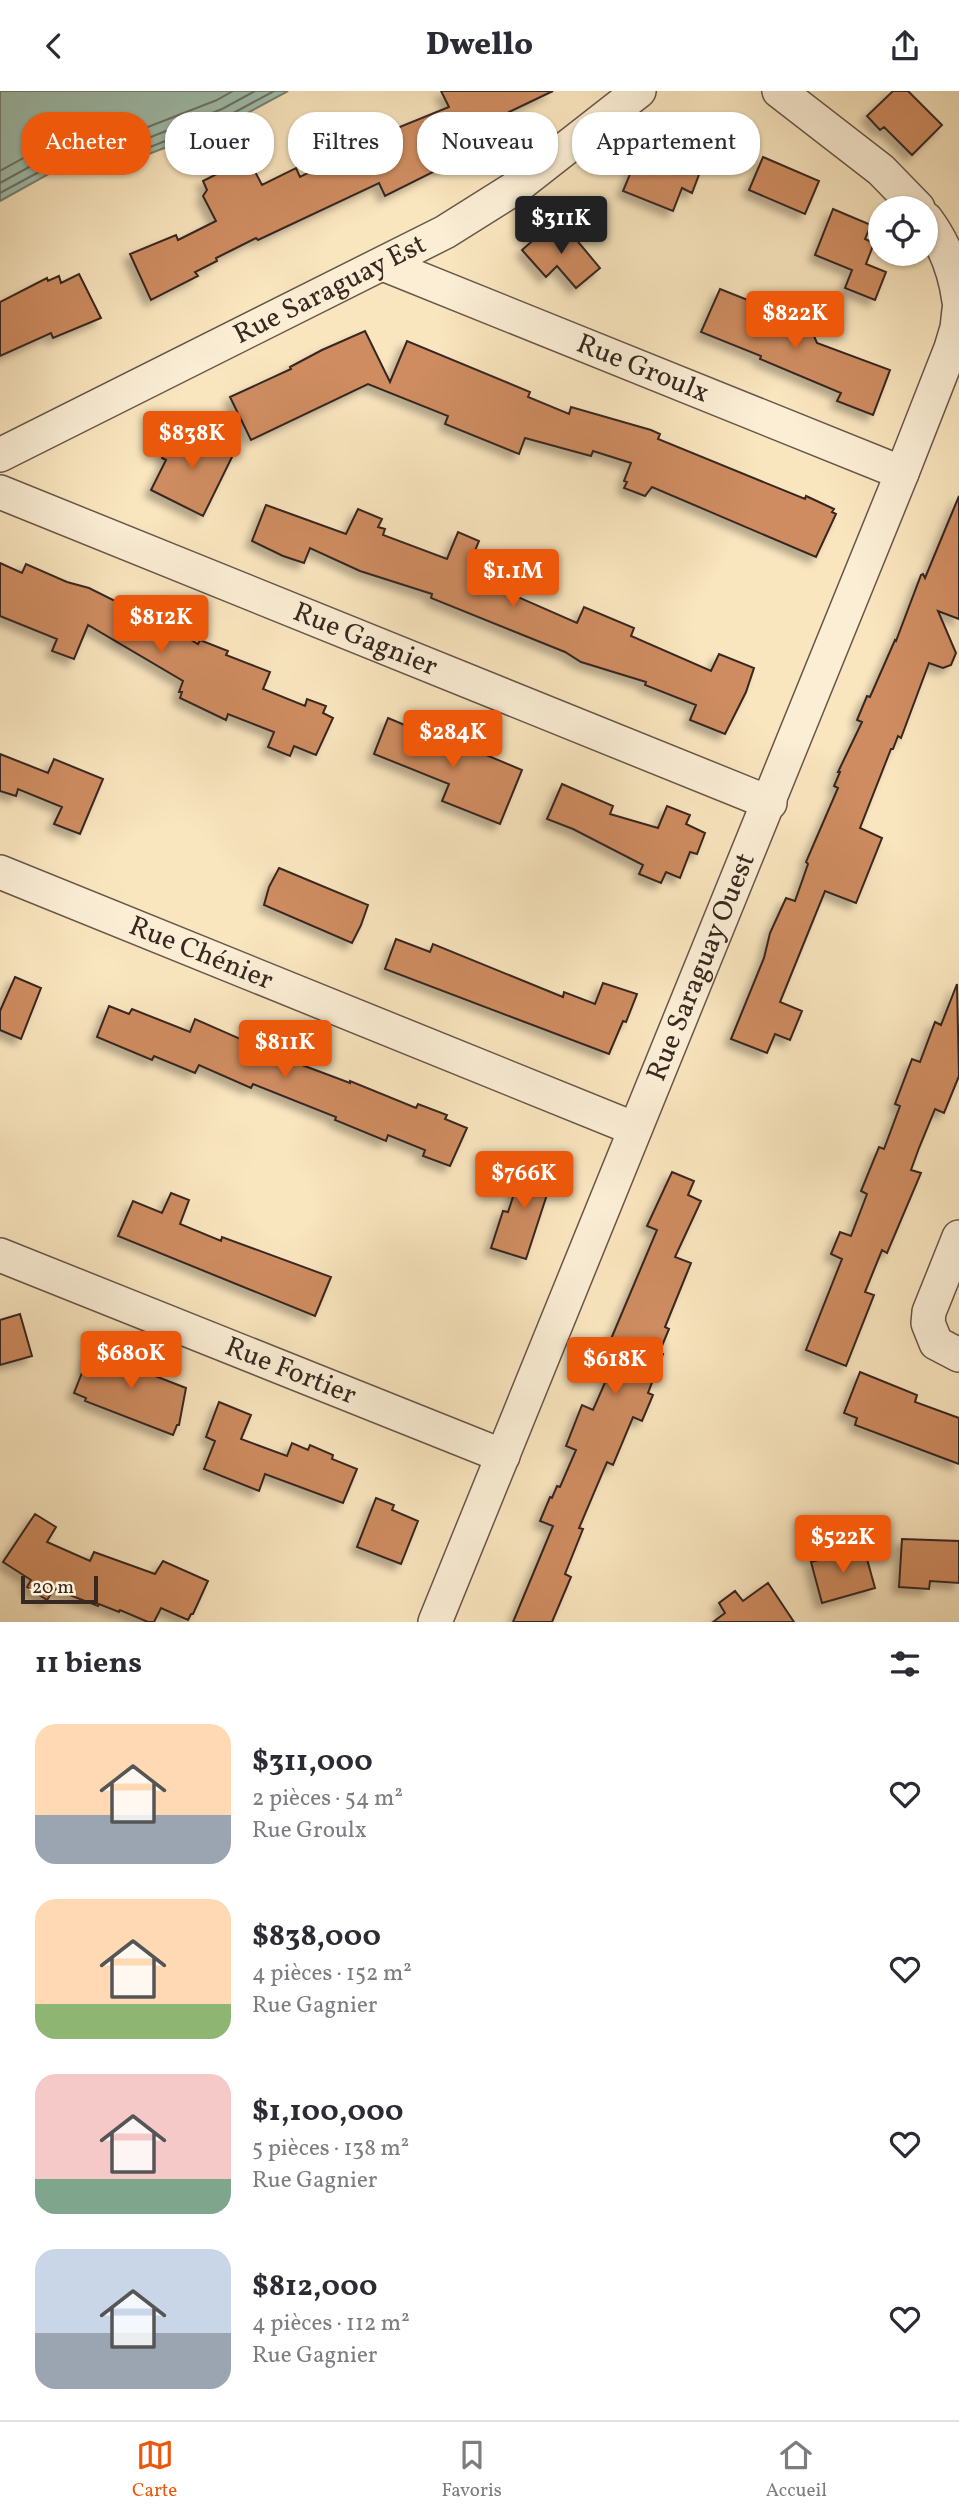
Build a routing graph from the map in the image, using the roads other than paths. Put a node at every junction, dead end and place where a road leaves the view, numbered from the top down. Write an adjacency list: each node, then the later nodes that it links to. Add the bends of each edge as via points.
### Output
1 (639, 91): 5 (street, Rue Saraguay Est, via 515,188)
2 (779, 91): 3 (street, via 881,170)
3 (906, 196)
4 (938, 239): 6 (street, via 957,281)
5 (383, 264): 8 (street, Rue Saraguay Est); 9 (street, Rue Groulx)
6 (959, 301)
7 (959, 310): 9 (street, Rue Saraguay Ouest, via 951,348)
8 (0, 455)
9 (902, 473): 11 (street, Rue Saraguay Ouest)
10 (0, 492): 11 (street, Rue Gagnier)
11 (770, 803): 13 (street, Rue Saraguay Ouest)
12 (0, 872): 13 (street, Rue Chénier)
13 (635, 1129): 17 (street, Rue Saraguay Ouest)
14 (959, 1237): 16 (street, via 928,1323 936,1343)
15 (0, 1255): 17 (street, Rue Fortier)
16 (959, 1355)
17 (503, 1456): 18 (street, Rue Saraguay Ouest)
18 (435, 1622)

